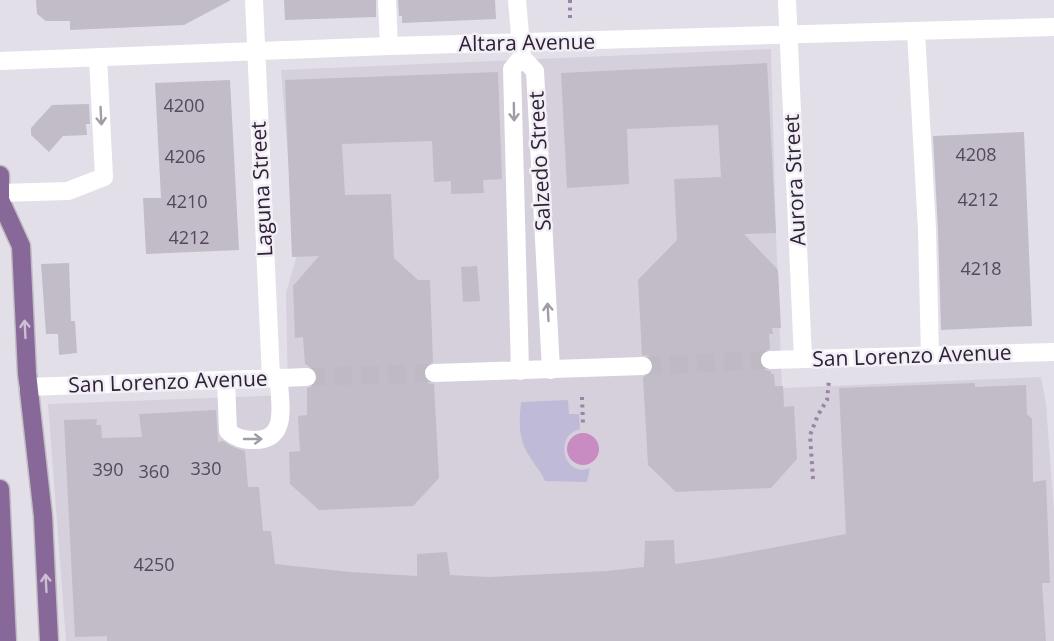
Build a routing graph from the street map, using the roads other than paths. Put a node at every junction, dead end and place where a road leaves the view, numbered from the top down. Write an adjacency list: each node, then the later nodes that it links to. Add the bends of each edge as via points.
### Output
1 (254, 0): 10 (street, Laguna Street)
2 (387, 0): 8 (street)
3 (517, 0): 9 (street, Salzedo Street)
4 (787, 0): 7 (street, Aurora Street)
5 (1054, 27): 6 (street, Altara Avenue)
6 (916, 31): 7 (street, Altara Avenue); 18 (street)
7 (788, 34): 9 (street, Altara Avenue); 19 (street, Aurora Street)
8 (389, 46): 9 (street, Altara Avenue); 10 (street, Altara Avenue)
9 (522, 50): 15 (street, Salzedo Street, via 535,71); 16 (street, Salzedo Street, one-way to 16, via 513,69)
10 (256, 51): 11 (street, Altara Avenue); 26 (street, Laguna Street)
11 (98, 57): 12 (street, Altara Avenue); 14 (street, one-way to 14, via 104,177 68,192)
12 (0, 61)
13 (0, 175): 14 (main road)
14 (0, 200): 28 (main road, one-way to 14, via 21,246)
15 (546, 270): 16 (street); 23 (street, Salzedo Street, one-way to 15)
16 (518, 271): 22 (street, Salzedo Street)
17 (1054, 352): 18 (street, San Lorenzo Avenue)
18 (930, 356): 19 (street, San Lorenzo Avenue)
19 (803, 359): 20 (street, San Lorenzo Avenue)
20 (770, 360)
21 (643, 366): 23 (street)
22 (520, 370): 23 (street); 24 (street)
23 (550, 370)
24 (434, 373)
25 (307, 376): 26 (street, San Lorenzo Avenue)
26 (275, 378): 27 (street, San Lorenzo Avenue); 27 (street, Laguna Street, one-way to 26, via 228,431 234,437 257,440 274,434 280,427)
27 (226, 380): 28 (street, San Lorenzo Avenue)
28 (28, 387): 31 (main road, one-way to 28, via 41,498)
29 (0, 489): 30 (main road)
30 (7, 641)
31 (49, 641)

